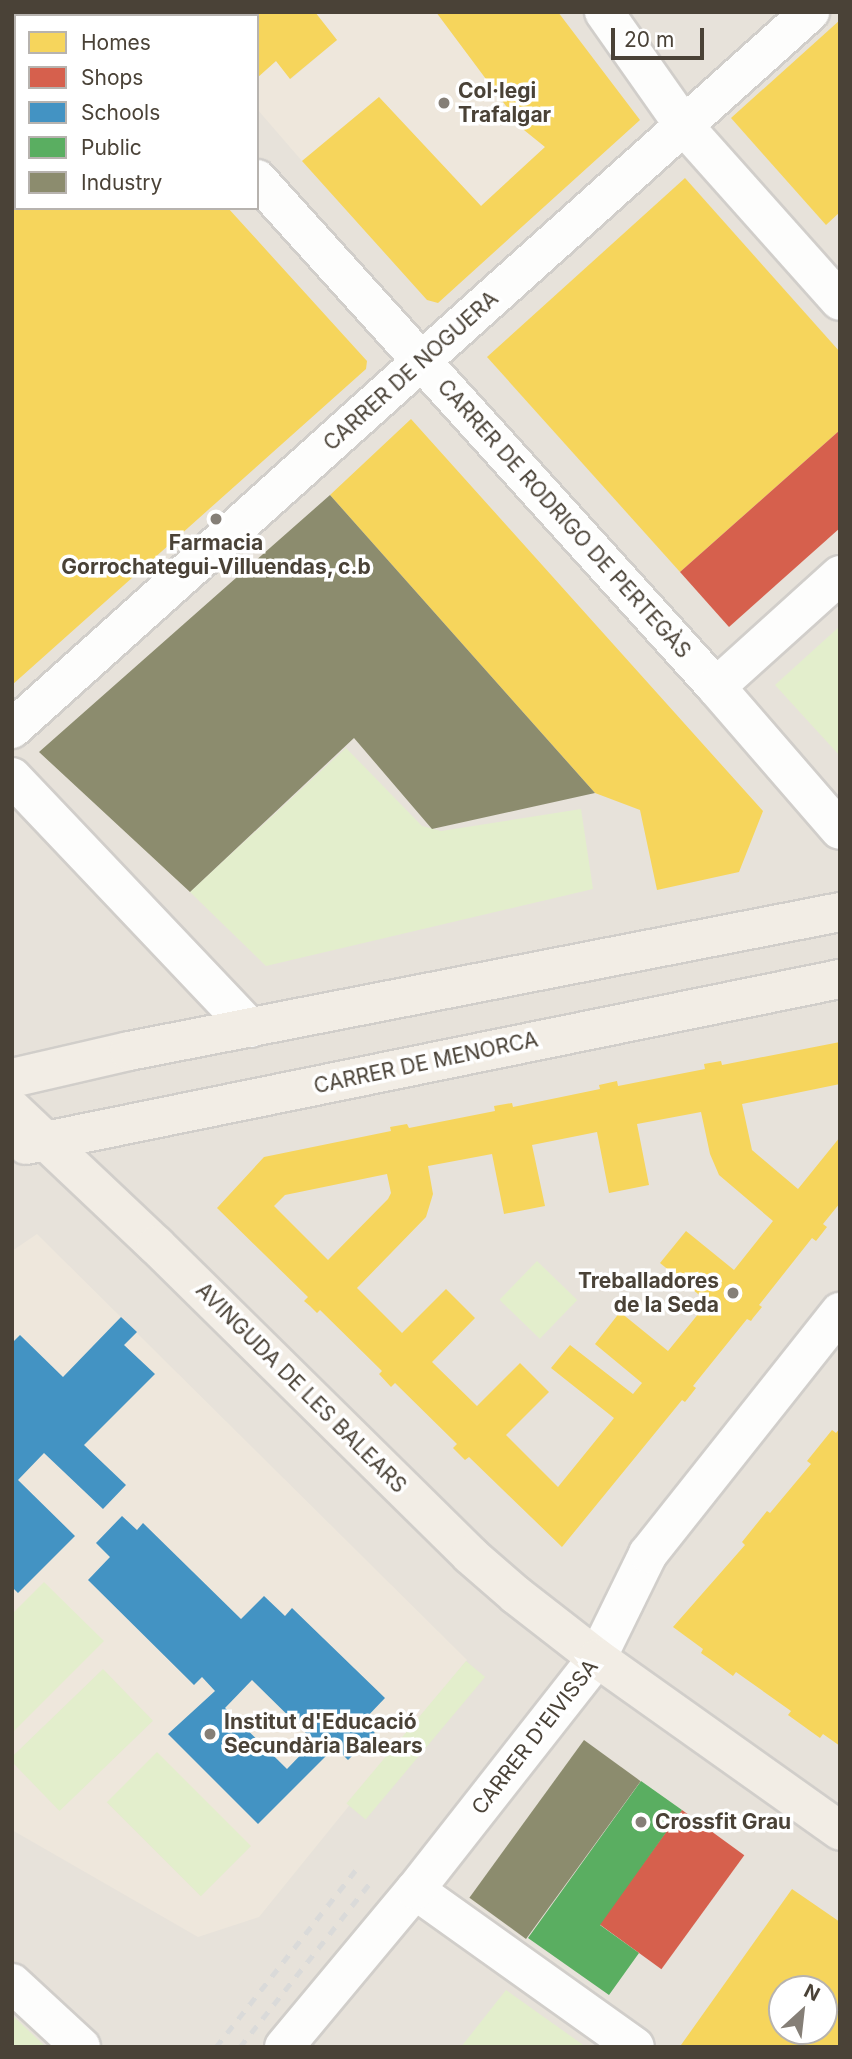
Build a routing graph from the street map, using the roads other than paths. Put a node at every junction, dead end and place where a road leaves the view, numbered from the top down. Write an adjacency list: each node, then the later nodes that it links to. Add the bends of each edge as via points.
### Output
1 (604, 12): 3 (street)
2 (810, 12): 3 (street, CARRER DE NOGUERA)
3 (684, 126): 5 (street); 6 (street, CARRER DE NOGUERA)
4 (259, 181): 6 (street, CARRER DE RODRIGO DE PERTEGÀS)
5 (840, 301)
6 (422, 361): 8 (street, CARRER DE RODRIGO DE PERTEGÀS); 9 (street, CARRER DE NOGUERA)
7 (840, 575): 8 (street)
8 (716, 687): 11 (street, CARRER DE RODRIGO DE PERTEGÀS)
9 (12, 729)
10 (12, 777): 14 (street)
11 (840, 830)
12 (840, 912): 14 (main road)
13 (840, 979): 17 (main road, CARRER DE MENORCA)
14 (250, 1028): 15 (main road)
15 (12, 1078)
16 (12, 1109): 17 (main road, AVINGUDA DE LES BALEARS)
17 (28, 1144): 19 (main road, AVINGUDA DE LES BALEARS, via 156,1244 470,1555)
18 (840, 1312): 19 (street, CARRER D'EIVISSA, via 648,1554)
19 (597, 1658): 20 (main road, AVINGUDA DE LES BALEARS); 21 (street, CARRER D'EIVISSA)
20 (840, 1831)
21 (415, 1890): 24 (street, CARRER D'EIVISSA); 25 (street)
22 (12, 1983): 23 (street)
23 (81, 2047)
24 (284, 2047)
25 (635, 2047)

